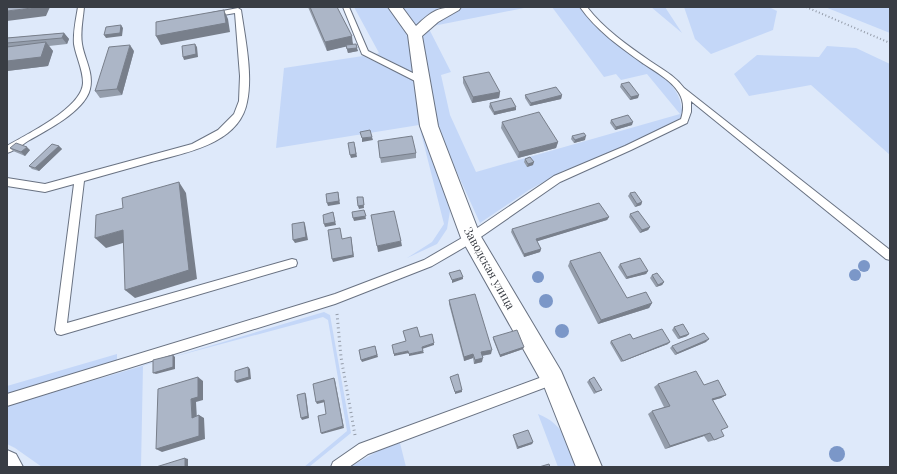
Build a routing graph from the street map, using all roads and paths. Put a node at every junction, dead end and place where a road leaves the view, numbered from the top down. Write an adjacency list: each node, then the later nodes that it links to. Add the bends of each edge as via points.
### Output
1 (81, 7): 12 (lane, via 78,42 87,82 83,98 65,114)
2 (346, 7): 10 (lane, via 365,52)
3 (395, 7): 8 (street)
4 (454, 7): 8 (street, via 439,13)
5 (583, 7): 11 (lane, via 604,31 660,71)
6 (806, 7): 9 (path)
7 (207, 16): 13 (lane, via 238,10 245,91 242,108 231,124 212,140 194,147)
8 (415, 35): 10 (street, Заводская улица)
9 (890, 42)
10 (422, 81): 15 (street, Заводская улица, via 430,126)
11 (679, 88): 15 (lane, via 687,104 688,113 684,121 556,179); 16 (lane)
12 (7, 150)
13 (79, 180): 14 (lane, via 45,188); 17 (lane, via 61,330)
14 (7, 182)
15 (471, 238): 18 (lane, via 428,263); 19 (street, Заводская улица)
16 (890, 256)
17 (292, 263)
18 (335, 299): 20 (lane); 21 (path, via 341,357)
19 (553, 379): 21 (lane); 25 (street, Заводская улица)
20 (7, 400)
21 (358, 453): 24 (lane)
22 (7, 463): 23 (street)
23 (10, 467)
24 (338, 467)
25 (589, 467)

